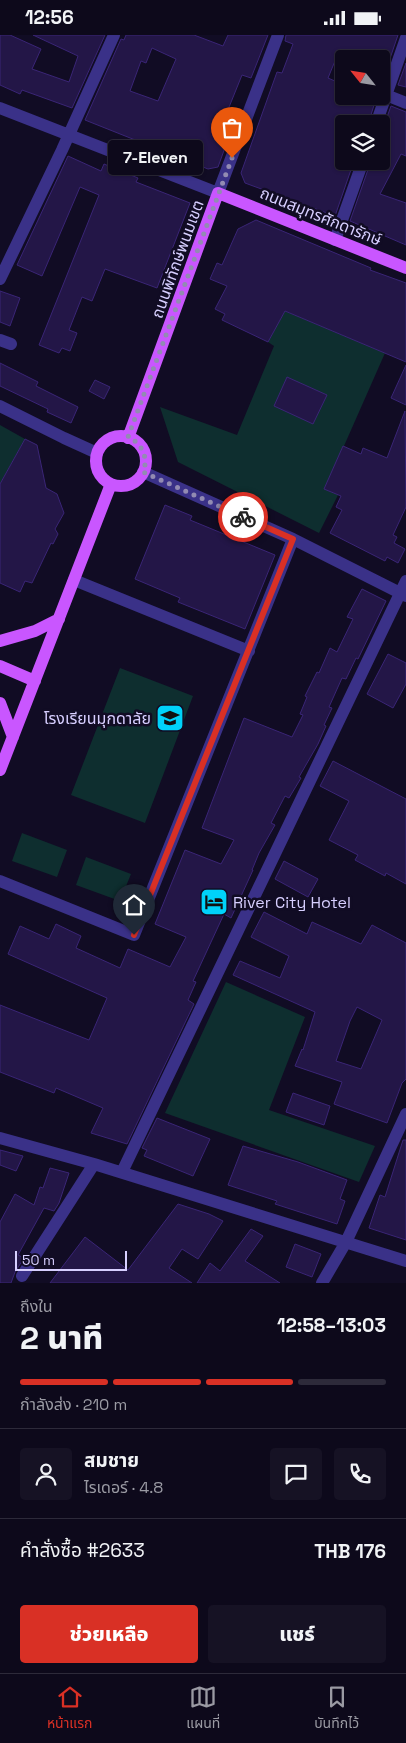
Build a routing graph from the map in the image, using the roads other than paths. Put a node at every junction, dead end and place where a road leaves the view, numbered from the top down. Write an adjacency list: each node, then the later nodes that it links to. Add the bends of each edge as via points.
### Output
1 (114, 35): 8 (street)
2 (278, 35): 10 (street, ถนนพิทักษ์พนมเขต)
3 (406, 38): 4 (street)
4 (390, 84)
5 (390, 97): 6 (street)
6 (406, 103)
7 (0, 108): 8 (street, ถนนสมุทรศักดารักษ์)
8 (68, 135): 10 (street, ถนนสมุทรศักดารักษ์); 13 (street)
9 (360, 170): 11 (street)
10 (218, 193): 11 (main road, ถนนสมุทรศักดารักษ์); 15 (main road, ถนนพิทักษ์พนมเขต)
11 (335, 240): 12 (main road, ถนนสมุทรศักดารักษ์)
12 (406, 268)
13 (0, 279)
14 (0, 405): 16 (street)
15 (128, 437): 16 (main road, via 112,438); 17 (main road, via 140,445 144,454)
16 (97, 453): 18 (main road, via 100,476)
17 (143, 472): 18 (main road, via 134,483 126,486); 19 (street)
18 (111, 484): 20 (main road)
19 (293, 539): 22 (street); 25 (street)
20 (74, 580): 23 (main road); 25 (street)
21 (406, 581): 22 (street)
22 (403, 595): 35 (street)
23 (59, 619): 24 (main road, via 35,631); 27 (main road)
24 (0, 641)
25 (248, 651): 31 (street, via 134,935)
26 (0, 666): 27 (main road)
27 (36, 681): 29 (main road)
28 (0, 703): 29 (main road)
29 (13, 737): 30 (main road)
30 (0, 770)
31 (0, 881)
32 (406, 1114): 36 (street)
33 (0, 1138): 34 (street)
34 (94, 1164): 35 (street); 38 (street)
35 (122, 1172): 36 (street)
36 (346, 1242): 37 (street); 39 (street)
37 (406, 1261)
38 (22, 1275)
39 (322, 1283)

